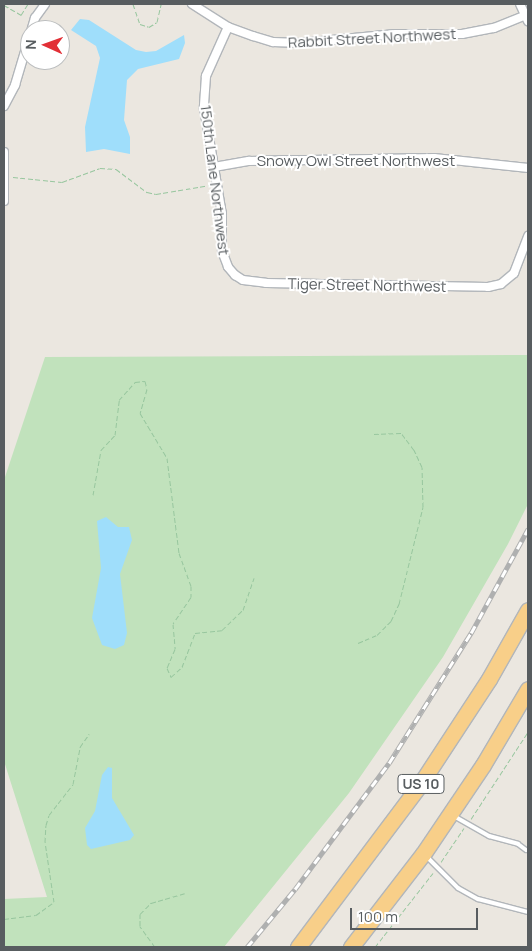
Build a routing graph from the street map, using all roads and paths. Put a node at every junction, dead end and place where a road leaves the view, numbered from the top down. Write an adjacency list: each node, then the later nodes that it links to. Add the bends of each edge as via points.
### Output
1 (28, 4): 7 (path, via 20,15)
2 (45, 4): 10 (street, via 34,18 14,85)
3 (133, 4): 4 (path, via 144,26 154,26 160,17)
4 (161, 4)
5 (192, 4): 9 (street, Rabbit Street Northwest)
6 (520, 4): 8 (street)
7 (4, 5)
8 (528, 17): 9 (street, Rabbit Street Northwest, via 462,34 396,34 300,43 273,42)
9 (228, 27): 12 (street, 150th Lane Northwest, via 206,76 204,92)
10 (4, 106)
11 (4, 152): 14 (street)
12 (214, 167): 13 (street, Snowy Owl Street Northwest, via 249,161 434,158); 15 (street, 150th Lane Northwest)
13 (528, 168)
14 (5, 176): 15 (path, via 62,182 100,168 116,169 147,192 156,194); 16 (street)
15 (218, 184): 18 (street, 150th Lane Northwest, via 222,251 228,268)
16 (4, 201)
17 (528, 236): 18 (street, Tiger Street Northwest, via 514,273 501,284 473,287 266,283 243,280)
18 (235, 275)
19 (373, 434): 23 (path, via 401,434 414,450 422,467 423,506 400,604 377,635)
20 (93, 494): 21 (path, via 101,450 115,435 119,400 135,382 145,381 147,389 140,412 167,458 179,553 191,586 191,597 173,624 175,649 167,668 171,677 182,667 195,632 222,630 243,610)
21 (254, 578)
22 (528, 610): 36 (highway, US 10, via 434,765)
23 (358, 643)
24 (528, 689): 27 (highway, US 10)
25 (528, 732): 28 (path)
26 (88, 734): 34 (path, via 80,747 73,784 52,810 46,825 45,842 54,902 36,916)
27 (450, 814): 28 (lane); 30 (highway, US 10)
28 (467, 825): 29 (lane); 31 (path)
29 (526, 850)
30 (423, 854): 31 (lane); 37 (highway, US 10)
31 (437, 867): 33 (lane, via 458,888 478,899); 38 (path)
32 (185, 893): 35 (path, via 151,903 140,914 140,926)
33 (528, 912)
34 (4, 918)
35 (155, 947)
36 (298, 947)
37 (352, 947)
38 (375, 947)

